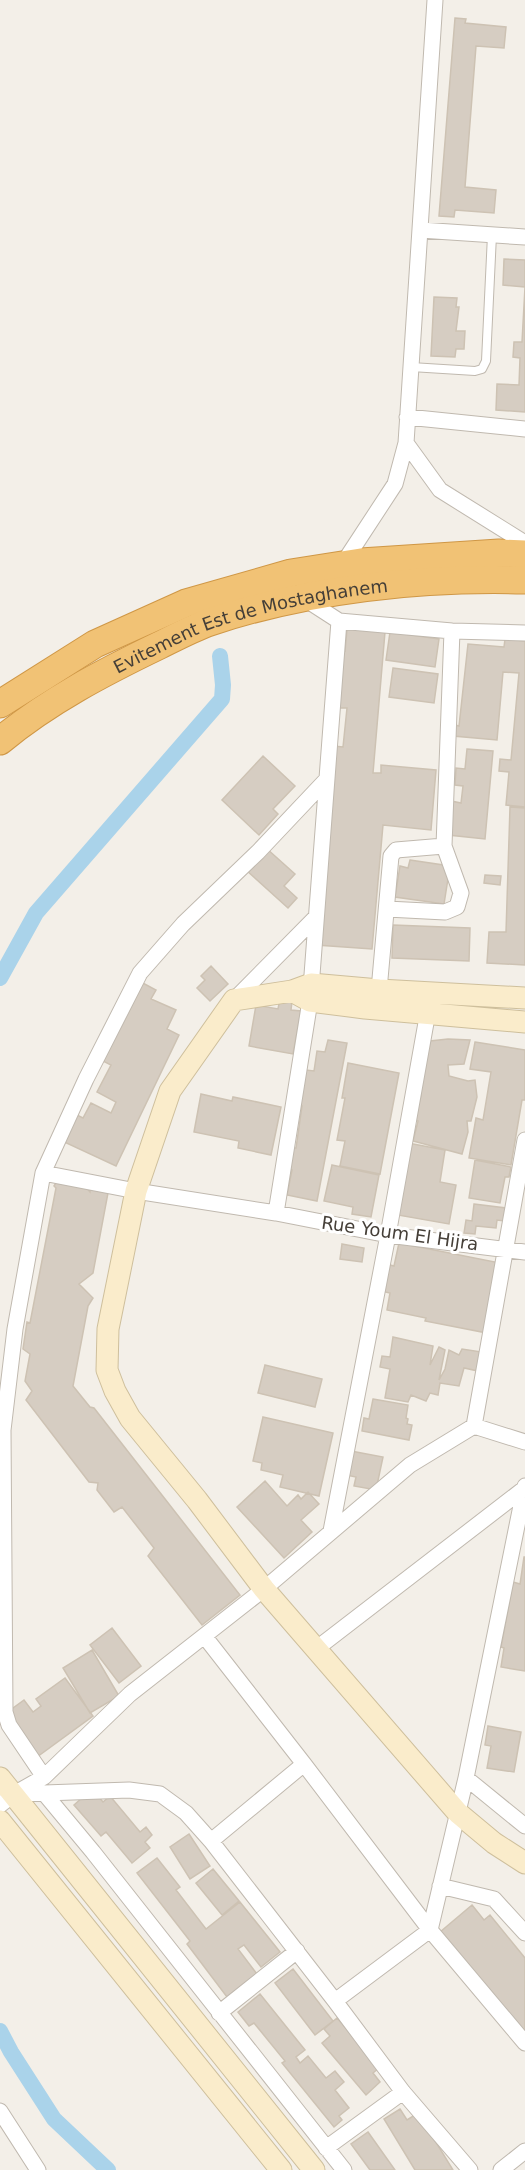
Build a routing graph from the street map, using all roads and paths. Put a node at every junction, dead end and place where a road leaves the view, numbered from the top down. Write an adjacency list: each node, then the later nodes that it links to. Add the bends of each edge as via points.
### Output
1 (435, 0): 2 (street)
2 (420, 230): 3 (street); 5 (street)
3 (492, 235): 4 (street); 5 (lane, via 486,362 482,369)
4 (525, 237)
5 (411, 367): 6 (street)
6 (407, 417): 7 (street); 8 (street)
7 (525, 429)
8 (406, 443): 9 (street, via 440,490); 11 (street, via 395,484)
9 (525, 543)
10 (525, 554): 11 (highway, Evitement Est de Mostaghanem)
11 (342, 565): 17 (highway, Evitement Est de Mostaghanem, via 291,573 186,603 95,644)
12 (525, 580): 13 (highway, Evitement Est de Mostaghanem, via 407,583)
13 (305, 598): 14 (street); 18 (highway, Evitement Est de Mostaghanem, via 208,622 76,688)
14 (339, 621): 15 (street); 19 (street)
15 (452, 631): 16 (street); 20 (street)
16 (525, 633)
17 (0, 704)
18 (0, 741)
19 (326, 780): 22 (street); 31 (street, via 183,924 140,973)
20 (444, 846): 21 (street, via 396,850 392,856); 21 (street, via 461,893 457,907 445,912)
21 (387, 909): 23 (street)
22 (316, 917): 24 (street); 27 (street)
23 (379, 990): 24 (street); 25 (street)
24 (304, 992): 27 (street); 28 (street); 33 (street)
25 (430, 993): 26 (street); 28 (street)
26 (525, 998)
27 (234, 1000): 32 (street, via 170,1091)
28 (428, 1014): 29 (street); 34 (street)
29 (525, 1022)
30 (525, 1140): 35 (street)
31 (43, 1173): 32 (street, Rue Youm El Hijra); 45 (street, via 15,1329 3,1442 5,1712 9,1725)
32 (136, 1191): 33 (street, Rue Youm El Hijra); 41 (street, via 108,1329 107,1370 130,1418)
33 (276, 1213): 34 (street, Rue Youm El Hijra)
34 (388, 1235): 35 (street, Rue Youm El Hijra); 40 (street)
35 (507, 1248): 36 (street, Rue Youm El Hijra); 37 (street)
36 (525, 1252)
37 (474, 1426): 38 (street); 40 (street, via 410,1465)
38 (525, 1442)
39 (525, 1487): 43 (street); 47 (street)
40 (331, 1531): 41 (street)
41 (264, 1589): 42 (street); 43 (street)
42 (205, 1637): 44 (street); 45 (street, via 130,1694)
43 (316, 1649): 50 (street)
44 (304, 1764): 53 (street); 56 (street)
45 (44, 1777): 49 (street)
46 (0, 1778): 49 (street)
47 (466, 1778): 50 (street); 52 (street)
48 (44, 1793): 49 (street); 53 (street, via 129,1790 160,1794 186,1813); 60 (street)
49 (7, 1800): 68 (street)
50 (458, 1813): 54 (street); 55 (street)
51 (0, 1821): 67 (street)
52 (525, 1826)
53 (211, 1841): 58 (street)
54 (525, 1863)
55 (440, 1886): 56 (street); 57 (street, via 494,1899)
56 (430, 1930): 59 (street); 61 (street)
57 (525, 1933)
58 (297, 1951): 59 (street); 60 (street)
59 (335, 2001): 62 (street)
60 (219, 2013): 64 (street)
61 (525, 2043)
62 (403, 2092): 64 (street); 70 (street)
63 (0, 2111): 66 (street)
64 (326, 2148): 69 (street)
65 (525, 2151): 71 (street)
66 (38, 2170)
67 (281, 2170)
68 (314, 2170)
69 (344, 2170)
70 (470, 2170)
71 (501, 2170)

